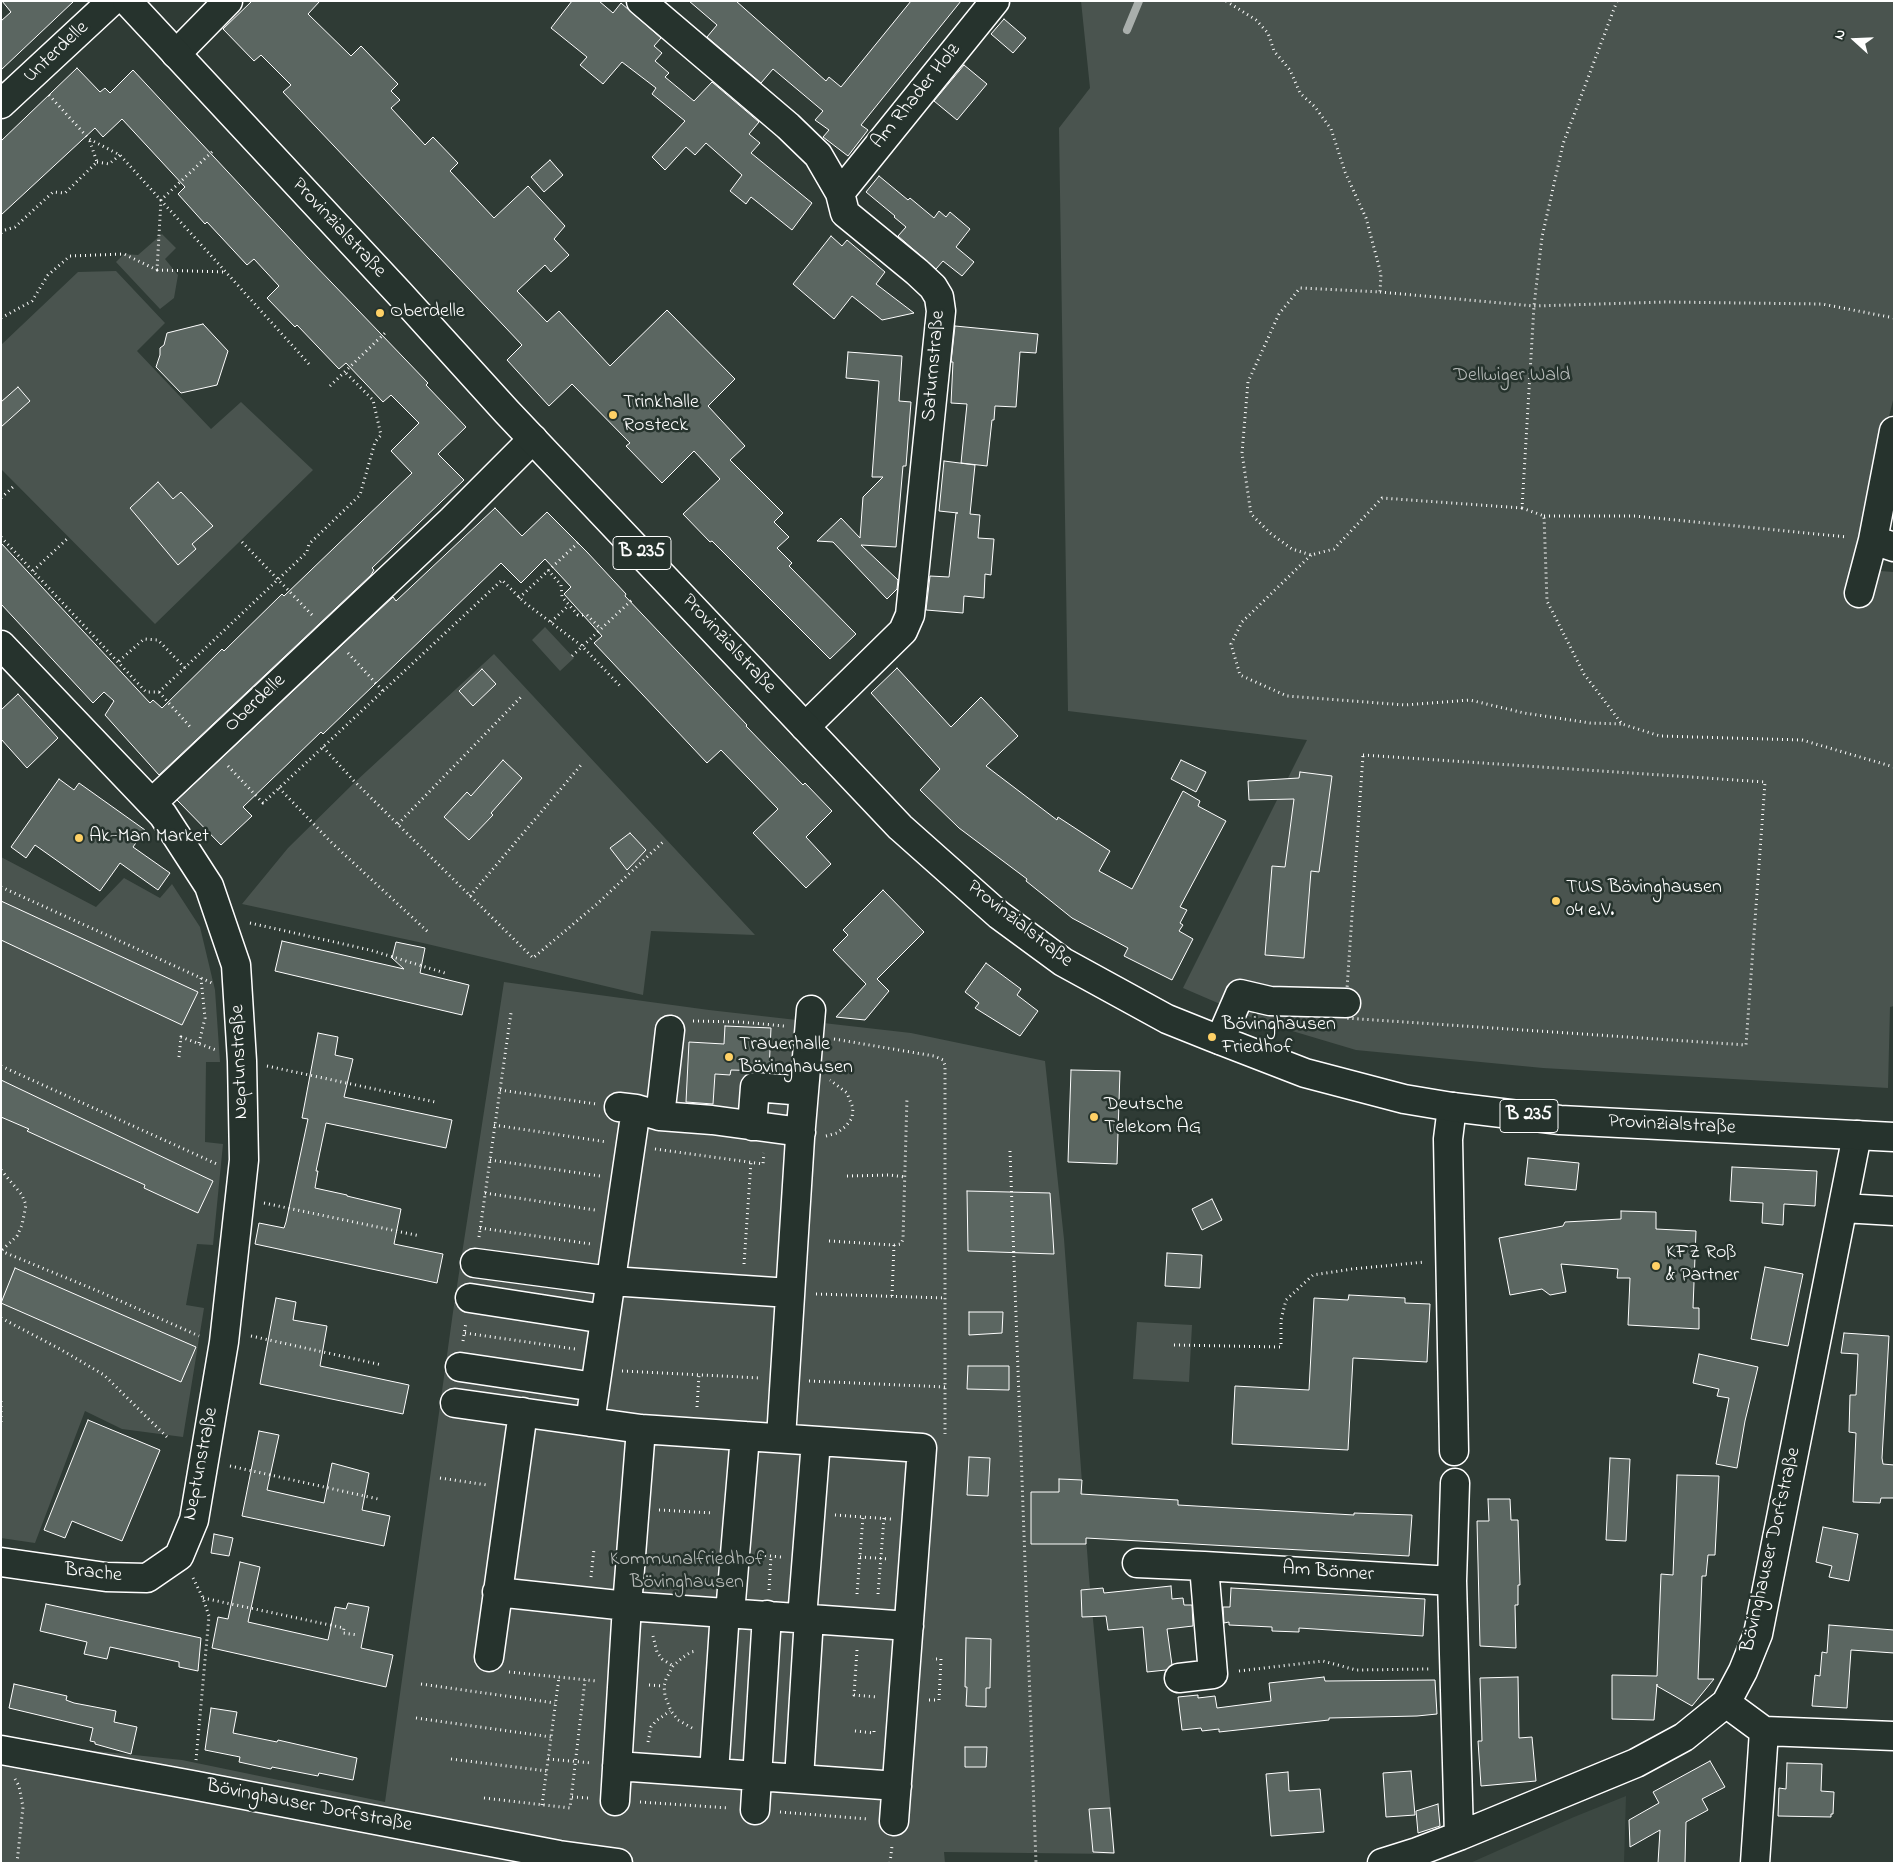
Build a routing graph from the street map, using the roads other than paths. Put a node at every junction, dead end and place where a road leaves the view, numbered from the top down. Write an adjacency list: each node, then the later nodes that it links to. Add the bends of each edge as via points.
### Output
1 (112, 1): 7 (street, Unterdelle)
2 (127, 1): 6 (street, Provinzialstraße / B 235)
3 (228, 1): 6 (street)
4 (641, 1): 8 (street, Saturnstraße, via 818,155)
5 (995, 1): 8 (street, Am Rhader Holz)
6 (176, 54): 10 (street, Provinzialstraße / B 235)
7 (1, 104)
8 (840, 194): 14 (street, Saturnstraße, via 845,213 934,287 940,297 942,311 910,615 903,631)
9 (1894, 431): 11 (street)
10 (533, 439): 14 (street, Provinzialstraße / B 235); 15 (street, Oberdelle, via 452,520)
11 (1883, 543): 12 (street)
12 (1858, 593)
13 (1, 645): 15 (street, Neptunstraße)
14 (805, 727): 19 (street, Provinzialstraße / B 235, via 900,827 999,915 1079,972 1167,1019)
15 (152, 803): 45 (street, Neptunstraße, via 209,886 236,965 242,1061 244,1160 225,1330 194,1520)
16 (1346, 1003): 19 (street, via 1270,1001 1240,994)
17 (810, 1024): 20 (street)
18 (682, 1025): 22 (street)
19 (1220, 1040): 21 (street, Provinzialstraße / B 235, via 1322,1078 1404,1099)
20 (805, 1083): 23 (street, via 756,1087); 24 (street)
21 (1452, 1107): 25 (street, Provinzialstraße / B 235, via 1560,1120); 43 (street, via 1448,1139)
22 (638, 1111): 23 (street); 30 (street, via 641,1147 626,1180)
23 (752, 1126): 24 (street)
24 (801, 1135): 31 (street)
25 (1857, 1135): 26 (street, Provinzialstraße / B 235); 27 (street, Bövinghauser Dorfstraße)
26 (1894, 1138)
27 (1843, 1208): 28 (street); 58 (street, Bövinghauser Dorfstraße, via 1758,1634)
28 (1894, 1211)
29 (475, 1263): 30 (street)
30 (611, 1281): 31 (street); 33 (street)
31 (790, 1293): 41 (street)
32 (470, 1298): 33 (street)
33 (605, 1319): 35 (street)
34 (460, 1367): 35 (street)
35 (595, 1387): 38 (street)
36 (455, 1403): 37 (street)
37 (522, 1412): 38 (street); 50 (street)
38 (590, 1422): 39 (street)
39 (641, 1430): 40 (street); 51 (street)
40 (745, 1436): 41 (street); 52 (street)
41 (781, 1438): 42 (street)
42 (816, 1441): 54 (street); 55 (street, via 922,1448)
43 (1454, 1450)
44 (1455, 1483): 49 (street)
45 (179, 1556): 47 (street, Brache, via 147,1578)
46 (1137, 1563): 48 (street, Am Bönner)
47 (2, 1566)
48 (1204, 1566): 49 (street, Am Bönner); 57 (street, via 1213,1674)
49 (1452, 1581): 70 (street)
50 (497, 1592): 51 (street); 56 (street)
51 (627, 1606): 52 (street); 62 (street)
52 (728, 1612): 53 (street); 63 (street, via 722,1652)
53 (767, 1615): 54 (street); 64 (street)
54 (806, 1618): 55 (street); 65 (street)
55 (908, 1626): 66 (street)
56 (498, 1664)
57 (1179, 1678)
58 (1726, 1703): 59 (street); 70 (street, Bövinghauser Dorfstraße, via 1684,1737 1636,1763)
59 (1764, 1731): 60 (street); 73 (street)
60 (1894, 1736)
61 (1, 1750): 71 (street, Bövinghauser Dorfstraße, via 550,1854)
62 (617, 1766): 63 (street); 67 (street)
63 (714, 1773): 64 (street)
64 (757, 1776): 65 (street); 68 (street)
65 (799, 1779): 66 (street)
66 (897, 1786): 69 (street)
67 (615, 1801)
68 (754, 1810)
69 (894, 1821)
70 (1459, 1836): 72 (street, Bövinghauser Dorfstraße)
71 (618, 1863)
72 (1382, 1863)
73 (1754, 1863)

